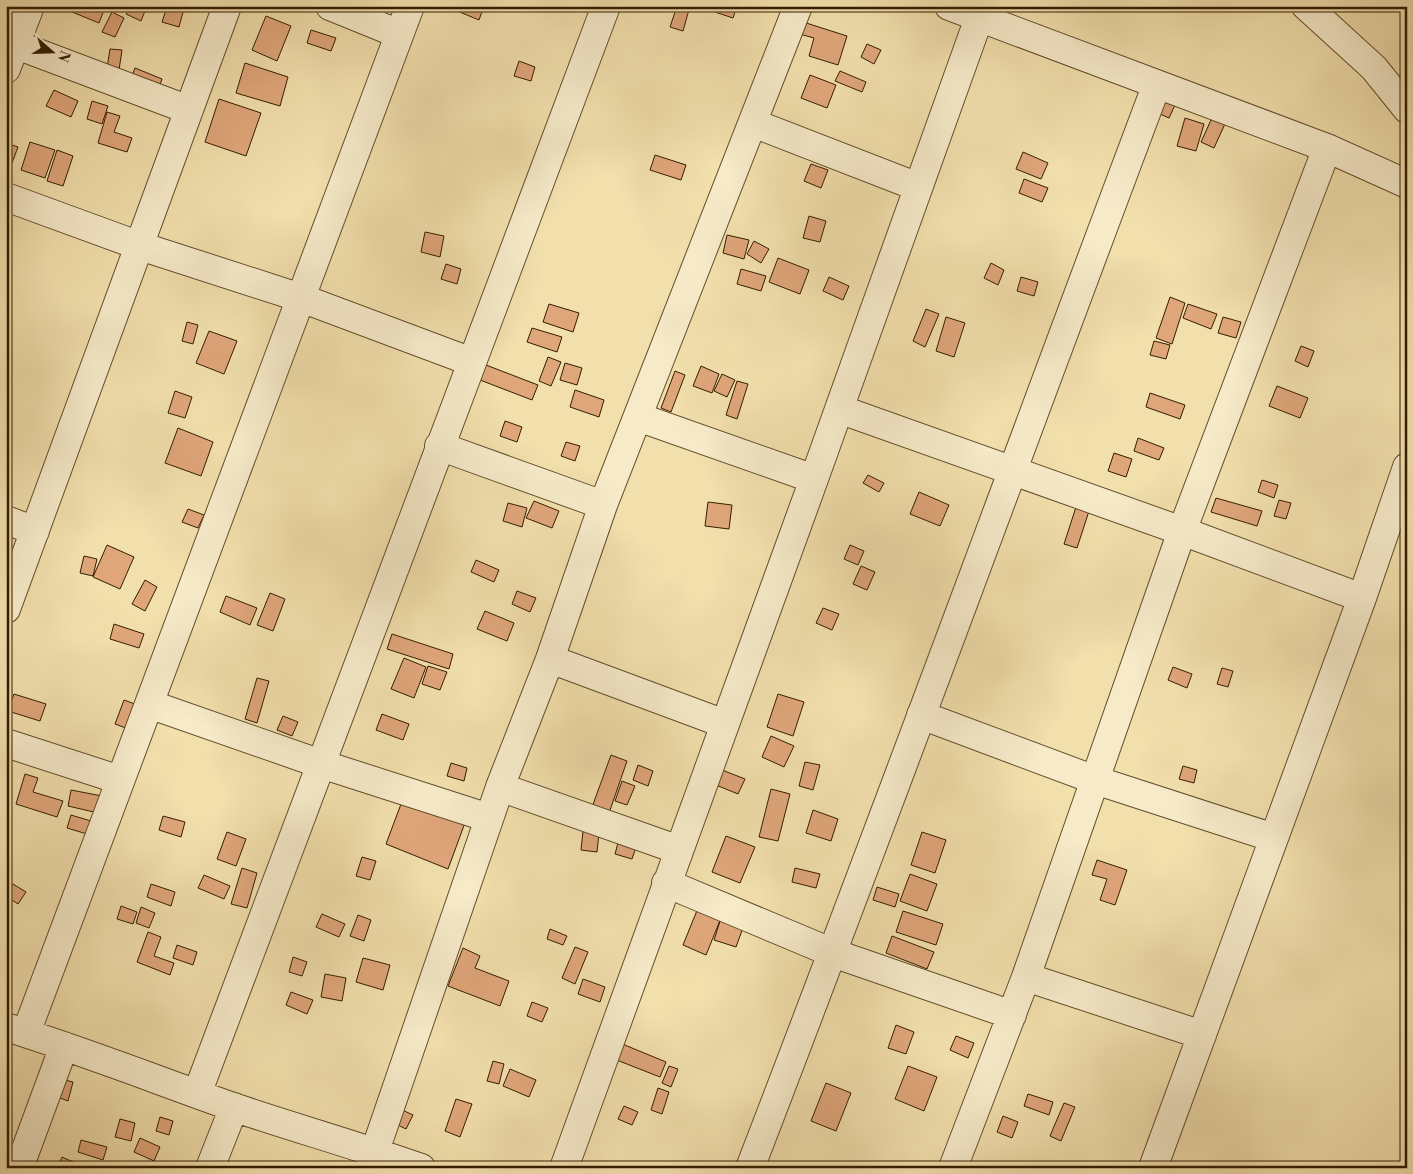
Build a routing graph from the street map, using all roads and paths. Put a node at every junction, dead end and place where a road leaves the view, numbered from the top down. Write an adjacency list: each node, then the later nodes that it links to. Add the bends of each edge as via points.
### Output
1 (30, 6): 11 (street)
2 (227, 6): 14 (street)
3 (330, 6): 10 (street)
4 (410, 6): 10 (street)
5 (606, 6): 22 (street)
6 (798, 6): 15 (street)
7 (949, 6): 9 (street)
8 (1306, 6): 13 (street, via 1374,68)
9 (979, 18): 12 (street); 18 (street)
10 (400, 34): 21 (street)
11 (9, 52): 14 (street)
12 (1157, 84): 16 (street); 27 (street)
13 (1407, 109)
14 (189, 110): 20 (street)
15 (752, 123): 18 (street); 24 (street)
16 (1327, 148): 17 (street); 32 (street)
17 (1407, 184)
18 (918, 187): 23 (street)
19 (6, 197): 20 (street)
20 (140, 246): 21 (street); 31 (street)
21 (300, 298): 22 (street); 36 (street)
22 (472, 362): 25 (street)
23 (839, 409): 27 (street); 28 (street)
24 (638, 417): 28 (street); 29 (street)
25 (439, 446): 29 (street); 40 (street)
26 (1407, 467): 33 (street)
27 (1012, 470): 32 (street); 37 (street)
28 (814, 479): 38 (street)
29 (603, 505): 35 (street)
30 (6, 520): 31 (street)
31 (35, 531): 34 (street)
32 (1182, 531): 33 (street); 42 (street)
33 (1362, 598): 45 (street)
34 (6, 609)
35 (550, 659): 38 (street); 43 (street)
36 (149, 704): 40 (street); 41 (street)
37 (921, 715): 42 (street); 48 (street)
38 (725, 724): 46 (street)
39 (6, 743): 41 (street)
40 (321, 764): 44 (street); 54 (street)
41 (120, 780): 51 (street)
42 (1095, 780): 45 (street); 49 (street)
43 (500, 787): 44 (street); 46 (street)
44 (489, 818): 56 (street)
45 (1274, 838): 52 (street)
46 (679, 850): 47 (street)
47 (666, 883): 48 (street); 60 (street)
48 (833, 953): 50 (street); 61 (street)
49 (1026, 977): 50 (street); 52 (street)
50 (1012, 1015): 62 (street)
51 (16, 1030): 53 (street)
52 (1202, 1036): 63 (street)
53 (64, 1046): 54 (street); 57 (street)
54 (197, 1094): 55 (street)
55 (234, 1107): 56 (street); 58 (street)
56 (376, 1160): 59 (street)
57 (19, 1168)
58 (210, 1168)
59 (421, 1168)
60 (564, 1168)
61 (750, 1168)
62 (953, 1168)
63 (1154, 1168)

